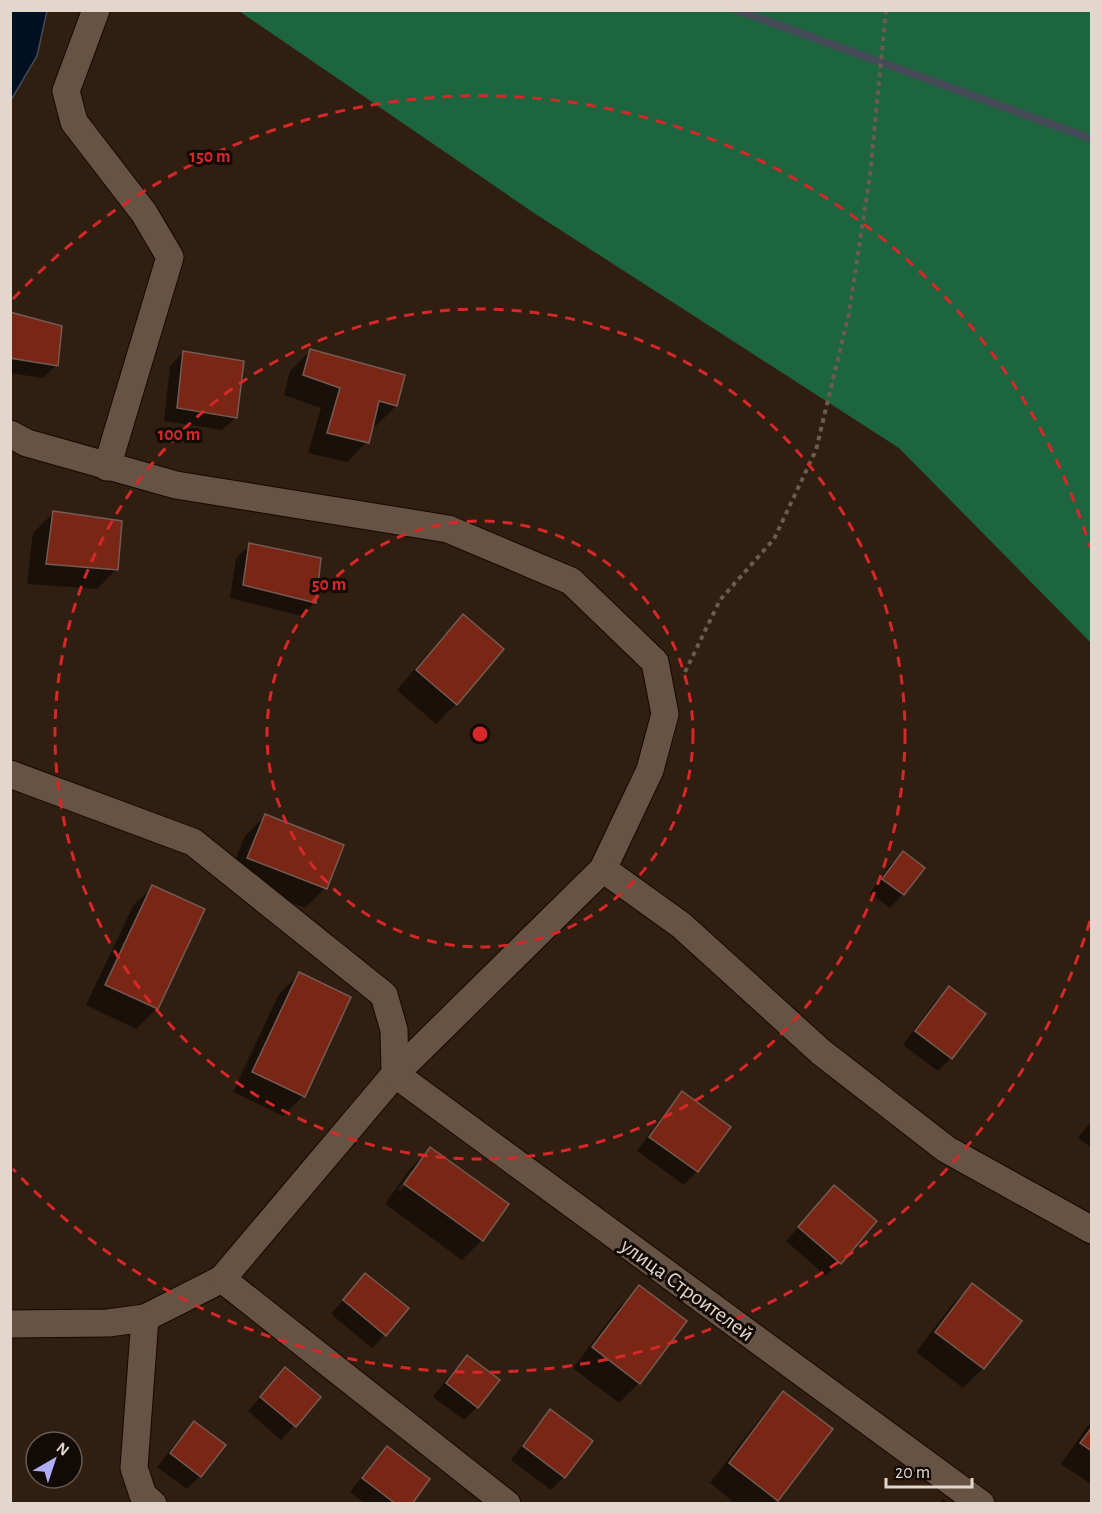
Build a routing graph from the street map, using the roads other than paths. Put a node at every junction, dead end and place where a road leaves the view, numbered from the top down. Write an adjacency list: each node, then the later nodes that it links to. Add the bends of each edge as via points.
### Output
1 (96, 10): 3 (street, via 66,91 74,122 144,213 170,257)
2 (10, 434): 3 (street, via 27,443)
3 (107, 467): 5 (street, via 176,485 448,529 571,581 656,662 665,714 650,770)
4 (10, 774): 6 (street, via 194,842 384,995 394,1030)
5 (603, 869): 6 (street); 7 (street, via 681,925 821,1052 946,1149)
6 (395, 1074): 8 (street); 13 (street, улица Строителей)
7 (1092, 1230)
8 (222, 1279): 9 (street); 12 (street)
9 (145, 1318): 10 (street, via 108,1323); 11 (street, via 134,1468 143,1495)
10 (10, 1324)
11 (153, 1503)
12 (507, 1503)
13 (981, 1503)

